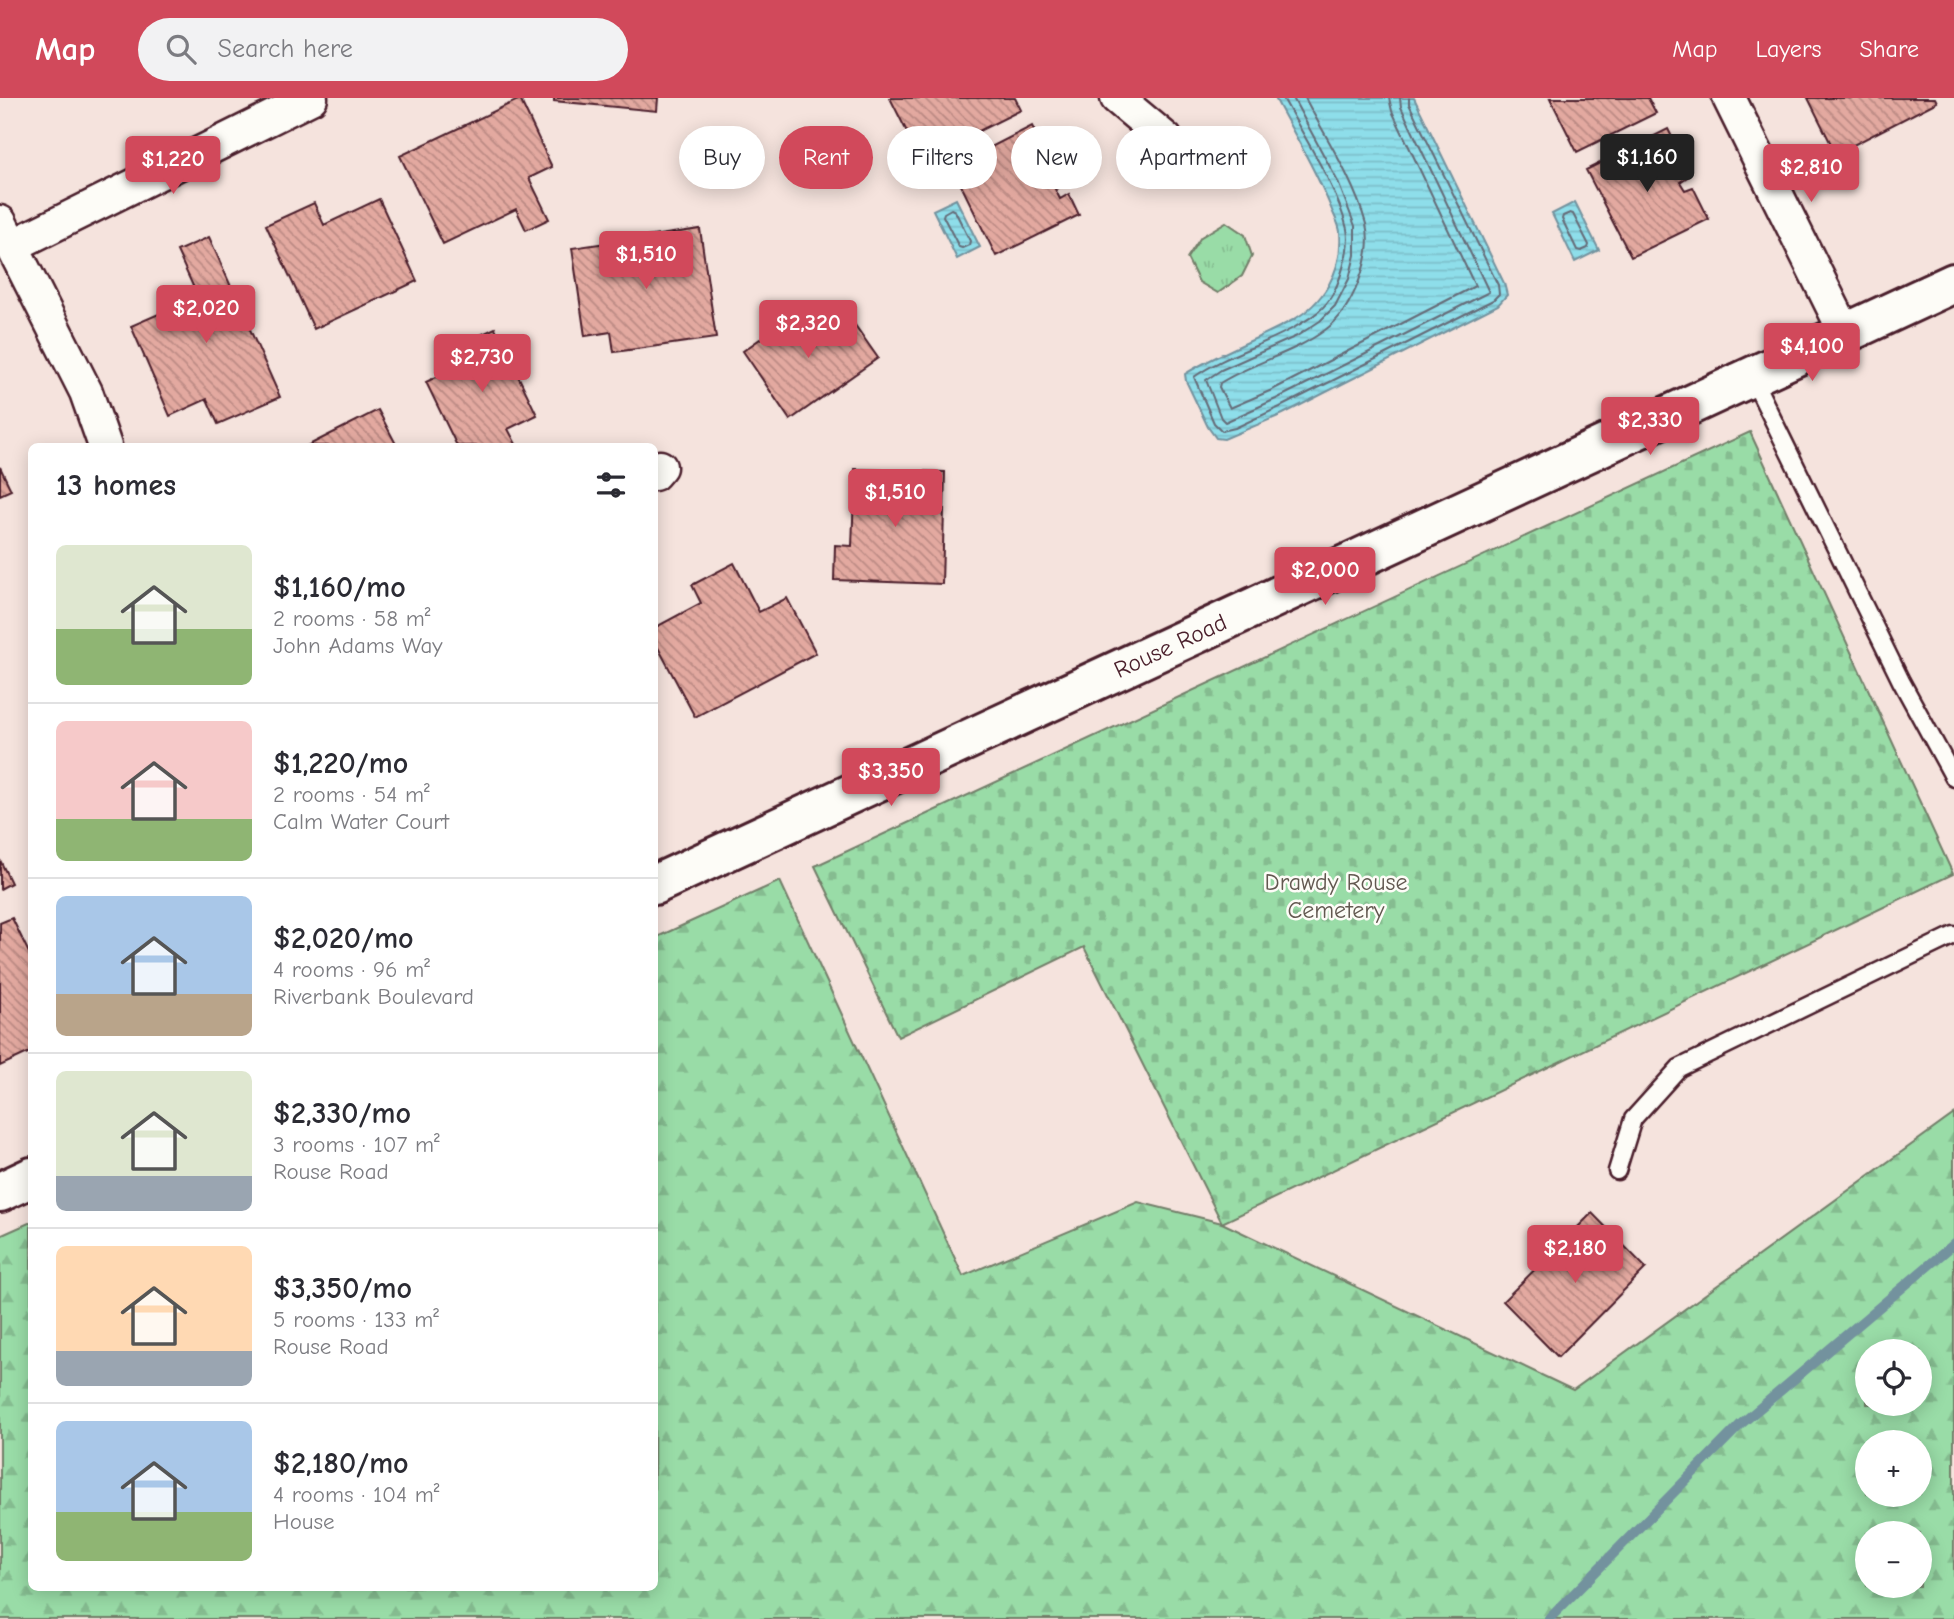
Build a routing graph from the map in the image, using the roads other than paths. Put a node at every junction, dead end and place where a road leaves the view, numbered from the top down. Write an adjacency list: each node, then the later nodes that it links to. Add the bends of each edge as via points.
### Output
1 (311, 98): 5 (street)
2 (1117, 98): 4 (street)
3 (1729, 98): 7 (street)
4 (1151, 126)
5 (6, 234): 9 (street, via 86,392)
6 (1954, 284): 7 (street, Rouse Road)
7 (1846, 334): 8 (street, Rouse Road)
8 (1752, 377): 10 (lane, via 1901,681); 11 (street, Rouse Road)
9 (104, 443)
10 (1954, 778)
11 (658, 883)
12 (1954, 935): 13 (lane, via 1679,1068 1633,1119)
13 (1617, 1171)
14 (28, 1179): 15 (street)
15 (0, 1192)

